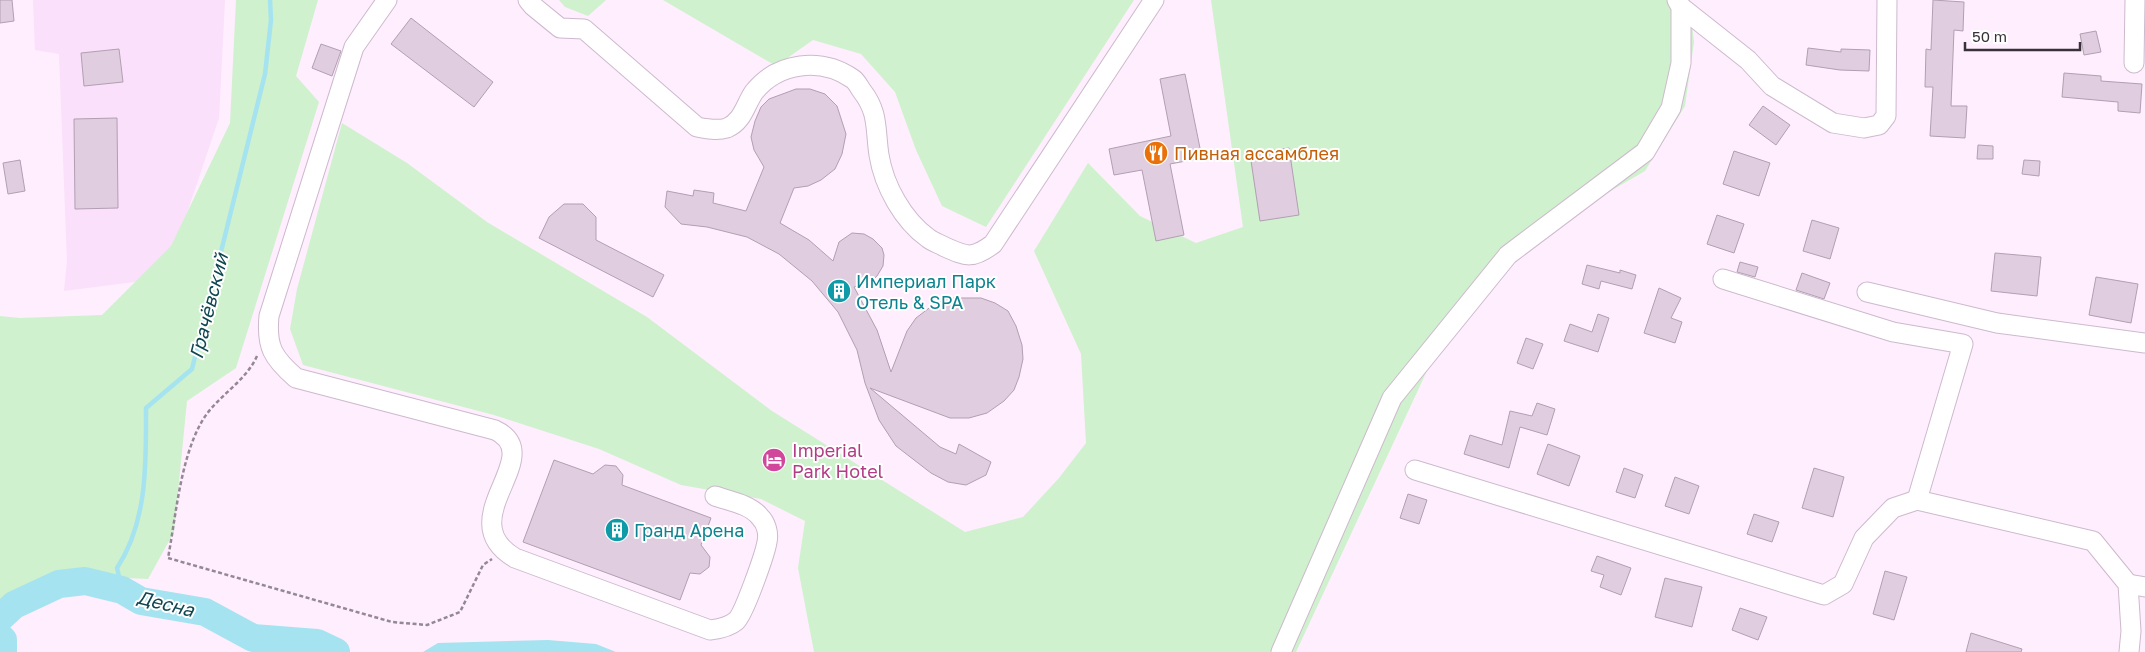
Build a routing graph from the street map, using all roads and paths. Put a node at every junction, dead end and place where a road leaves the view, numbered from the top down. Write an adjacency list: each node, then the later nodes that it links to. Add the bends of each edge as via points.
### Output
1 (387, 0): 10 (street, via 354,47 268,316)
2 (528, 0): 3 (street, via 560,28 584,29 697,127 713,130 733,124 764,80 782,70 806,65 829,67 854,80 871,102 886,182 904,213 928,239 965,256 980,253 993,244)
3 (1154, 0)
4 (1887, 0): 6 (street, via 1886,116 1879,126 1864,128 1832,124 1772,86 1748,60)
5 (2135, 0): 7 (street)
6 (1679, 4): 17 (street, via 1681,63 1671,108 1645,152 1508,255 1392,398)
7 (2134, 62)
8 (1723, 279): 14 (street, via 1893,332 1963,344)
9 (1867, 292): 11 (street, via 1997,323)
10 (267, 334): 15 (street, via 279,364 296,378 505,434 513,452 511,465 490,516 492,531); 15 (path, via 252,369 220,398 201,423 186,462 168,558 392,622 426,625 460,612 483,565)
11 (2145, 343)
12 (1415, 470): 14 (street, via 1824,595 1843,584 1864,538 1893,508)
13 (715, 496): 15 (street, via 749,507 760,516 766,527 767,542 743,610 736,621 723,628 710,630)
14 (1917, 500): 16 (street, via 2093,541)
15 (504, 552)
16 (2136, 585): 18 (street)
17 (1281, 652)
18 (2129, 652)

